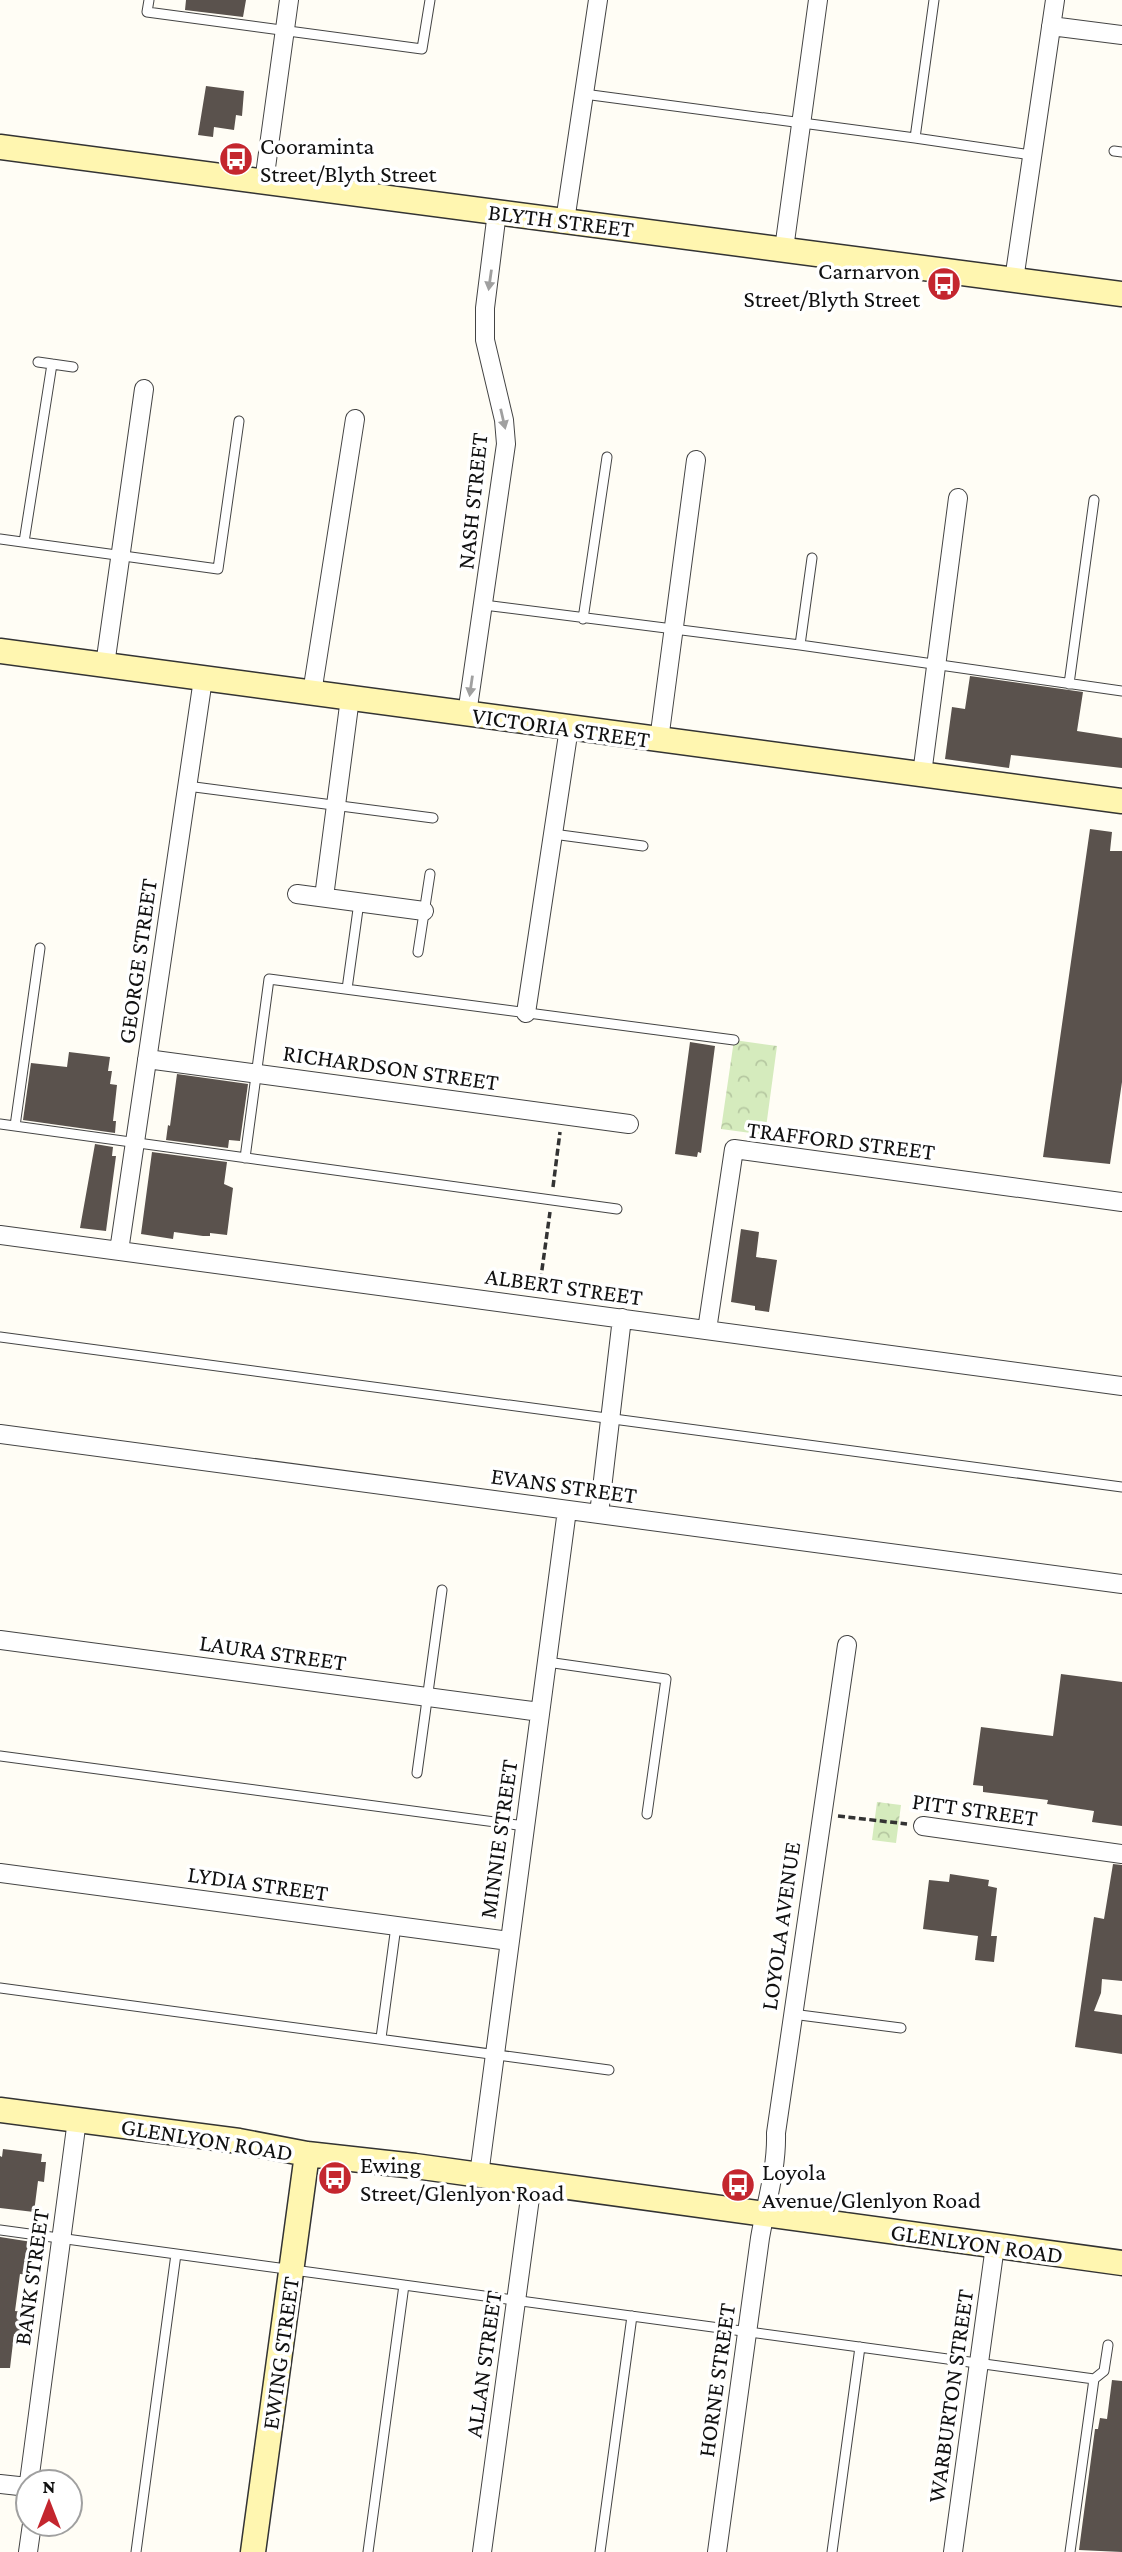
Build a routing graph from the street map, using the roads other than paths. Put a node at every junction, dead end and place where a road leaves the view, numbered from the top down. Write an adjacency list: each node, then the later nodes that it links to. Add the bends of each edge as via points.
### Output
1 (149, 0): 9 (lane, via 147,12)
2 (289, 0): 9 (street)
3 (430, 0): 9 (lane, via 422,49)
4 (598, 0): 11 (street)
5 (818, 0): 12 (street)
6 (934, 0): 13 (lane)
7 (1055, 0): 8 (street)
8 (1051, 26): 10 (street); 15 (street)
9 (284, 30): 16 (street)
10 (1122, 35)
11 (584, 94): 12 (lane); 18 (street)
12 (801, 122): 13 (lane); 19 (street)
13 (915, 138): 15 (lane)
14 (0, 147): 16 (street, BLYTH STREET)
15 (1031, 155): 20 (street)
16 (264, 182): 17 (street, BLYTH STREET)
17 (498, 212): 18 (street, BLYTH STREET); 36 (street, NASH STREET, one-way to 36, via 485,331 506,444)
18 (565, 221): 19 (street, BLYTH STREET)
19 (784, 249): 20 (street, BLYTH STREET)
20 (1014, 280): 21 (street, BLYTH STREET)
21 (1122, 294)
22 (38, 362): 23 (lane)
23 (52, 364): 24 (lane); 33 (lane)
24 (73, 367)
25 (144, 389): 34 (street)
26 (355, 419): 46 (street)
27 (239, 421): 34 (lane, via 218,569)
28 (607, 457): 37 (lane)
29 (696, 460): 38 (street)
30 (958, 498): 42 (street)
31 (1094, 500): 44 (lane)
32 (0, 540): 33 (lane)
33 (24, 542): 34 (lane)
34 (121, 555): 41 (street)
35 (812, 558): 39 (lane)
36 (484, 605): 37 (lane); 48 (street, NASH STREET, one-way to 48)
37 (583, 618): 38 (lane)
38 (673, 631): 39 (lane); 50 (street)
39 (800, 645): 42 (lane)
40 (0, 651): 41 (street, VICTORIA STREET)
41 (105, 666): 43 (street, VICTORIA STREET)
42 (936, 666): 44 (lane); 51 (street)
43 (203, 679): 46 (street, VICTORIA STREET); 52 (street, GEORGE STREET)
44 (1069, 684): 45 (lane)
45 (1122, 691)
46 (312, 693): 47 (street, VICTORIA STREET)
47 (350, 698): 48 (street, VICTORIA STREET); 54 (street)
48 (467, 714): 49 (street, VICTORIA STREET)
49 (569, 728): 50 (street, VICTORIA STREET); 56 (street)
50 (659, 740): 51 (street, VICTORIA STREET)
51 (922, 774): 53 (street, VICTORIA STREET)
52 (187, 786): 54 (lane); 68 (street, GEORGE STREET)
53 (1122, 801)
54 (337, 806): 55 (lane); 60 (street)
55 (433, 818)
56 (553, 834): 57 (lane); 66 (street)
57 (643, 846)
58 (430, 874): 62 (lane)
59 (297, 894): 60 (street)
60 (324, 898): 61 (street)
61 (359, 902): 62 (street); 65 (lane)
62 (425, 911): 64 (lane)
63 (40, 948): 72 (lane)
64 (418, 952)
65 (347, 989): 66 (lane); 69 (lane, via 269,979)
66 (526, 1013): 67 (lane)
67 (734, 1040)
68 (147, 1059): 69 (street, RICHARDSON STREET); 73 (street, GEORGE STREET)
69 (256, 1073): 71 (street, RICHARDSON STREET); 74 (lane)
70 (0, 1124): 72 (lane)
71 (629, 1125)
72 (15, 1126): 73 (lane)
73 (135, 1142): 74 (lane); 78 (street, GEORGE STREET)
74 (245, 1158): 76 (lane)
75 (1122, 1202): 80 (street, TRAFFORD STREET, via 734,1149)
76 (617, 1209)
77 (0, 1235): 78 (street, ALBERT STREET)
78 (119, 1251): 79 (street, ALBERT STREET)
79 (622, 1318): 80 (street, ALBERT STREET); 83 (street)
80 (707, 1330): 82 (street, ALBERT STREET)
81 (0, 1337): 83 (lane)
82 (1122, 1386)
83 (610, 1418): 85 (lane); 87 (street)
84 (0, 1434): 86 (street, EVANS STREET)
85 (1122, 1487)
86 (567, 1510): 87 (street, EVANS STREET); 92 (street, MINNIE STREET)
87 (599, 1514): 88 (street, EVANS STREET)
88 (1122, 1584)
89 (442, 1590): 93 (lane)
90 (0, 1640): 93 (street, LAURA STREET)
91 (847, 1645): 105 (street, LOYOLA AVENUE)
92 (547, 1662): 94 (street, MINNIE STREET); 97 (lane, via 666,1679)
93 (427, 1697): 94 (street, LAURA STREET); 96 (lane)
94 (540, 1712): 98 (street, MINNIE STREET)
95 (0, 1756): 98 (lane)
96 (417, 1773)
97 (647, 1814)
98 (525, 1826): 103 (street, MINNIE STREET)
99 (923, 1826): 100 (street, PITT STREET)
100 (1122, 1854)
101 (0, 1873): 102 (street, LYDIA STREET)
102 (396, 1926): 103 (street, LYDIA STREET); 107 (lane)
103 (509, 1941): 108 (street, MINNIE STREET)
104 (0, 1988): 107 (lane)
105 (792, 2014): 106 (lane); 115 (street, LOYOLA AVENUE)
106 (901, 2028)
107 (381, 2038): 108 (lane)
108 (494, 2053): 109 (lane); 113 (street, MINNIE STREET)
109 (609, 2070)
110 (0, 2110): 111 (street, GLENLYON ROAD)
111 (77, 2120): 112 (street, GLENLYON ROAD); 117 (street, BANK STREET)
112 (307, 2154): 113 (street, GLENLYON ROAD); 121 (street, EWING STREET)
113 (479, 2175): 114 (street, GLENLYON ROAD)
114 (533, 2183): 115 (street, GLENLYON ROAD); 123 (street, ALLAN STREET)
115 (766, 2214): 118 (street, GLENLYON ROAD); 125 (street, HORNE STREET)
116 (0, 2230): 117 (lane)
117 (61, 2238): 119 (lane); 130 (street, BANK STREET)
118 (995, 2246): 120 (street, GLENLYON ROAD); 128 (street, WARBURTON STREET)
119 (176, 2254): 121 (lane); 131 (lane)
120 (1122, 2263)
121 (291, 2269): 122 (lane); 132 (street, EWING STREET)
122 (404, 2285): 123 (lane); 133 (lane)
123 (517, 2300): 124 (lane); 134 (street, ALLAN STREET)
124 (632, 2316): 125 (lane); 135 (lane)
125 (747, 2332): 127 (lane); 136 (street, HORNE STREET)
126 (1108, 2345): 129 (lane, via 1104,2371)
127 (860, 2347): 128 (lane); 137 (lane)
128 (979, 2364): 129 (lane); 138 (street, WARBURTON STREET)
129 (1094, 2379): 139 (lane)
130 (31, 2468)
131 (136, 2552)
132 (253, 2552)
133 (368, 2552)
134 (482, 2552)
135 (600, 2552)
136 (717, 2552)
137 (832, 2552)
138 (953, 2552)
139 (1070, 2552)

